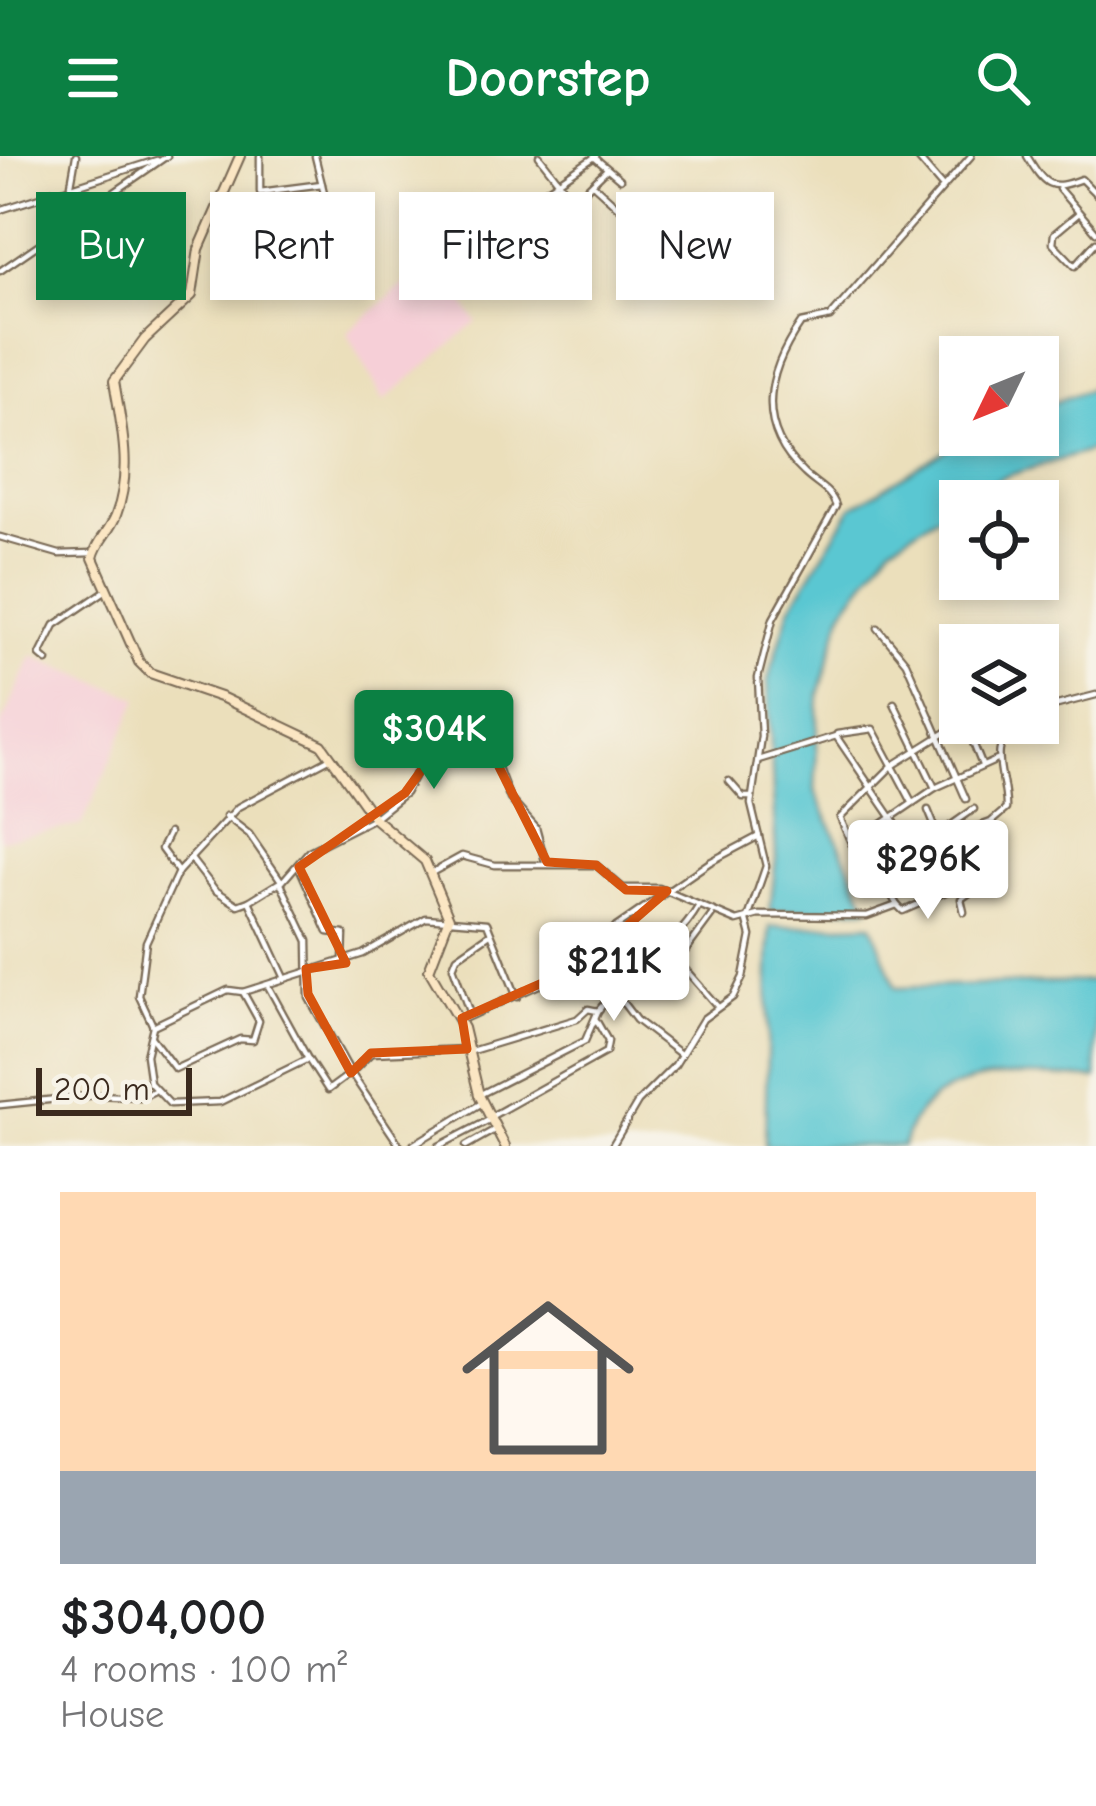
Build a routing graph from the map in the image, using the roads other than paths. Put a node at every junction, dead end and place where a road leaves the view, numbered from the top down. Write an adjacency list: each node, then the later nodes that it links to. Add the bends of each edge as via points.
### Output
1 (76, 156): 16 (street)
2 (167, 156): 11 (street)
3 (240, 156): 34 (street, via 200,249 192,296 113,381 125,457 116,515)
4 (260, 156): 17 (street, via 260,192)
5 (315, 156): 17 (street)
6 (539, 156): 15 (street)
7 (916, 156): 18 (street)
8 (971, 156): 18 (street)
9 (1027, 156): 20 (street)
10 (595, 157): 12 (street); 15 (street)
11 (158, 160): 16 (street); 22 (street)
12 (607, 169): 13 (street); 19 (street)
13 (620, 179)
14 (49, 180): 21 (street)
15 (556, 182): 19 (street, via 574,201); 24 (street)
16 (71, 184): 21 (street)
17 (322, 184): 23 (street)
18 (941, 184): 49 (street, via 830,317 802,322 778,361 770,425 836,506 768,634 758,678)
19 (595, 185): 26 (street)
20 (1059, 189): 25 (street, via 1081,179); 28 (street)
21 (52, 191): 27 (street)
22 (114, 192)
23 (324, 192)
24 (542, 192)
25 (1096, 194)
26 (616, 205)
27 (0, 210)
28 (1079, 213): 29 (street); 30 (street, via 1053,243 1076,266)
29 (1096, 232)
30 (1096, 242)
31 (36, 247): 32 (street)
32 (0, 271)
33 (0, 538): 34 (street, via 59,554)
34 (93, 553): 35 (street)
35 (105, 591): 37 (street, via 55,625 40,655); 48 (street, via 150,673 314,740)
36 (878, 628): 41 (street, via 906,662)
37 (47, 661)
38 (1096, 695): 40 (street)
39 (894, 703): 47 (street)
40 (1059, 705)
41 (939, 734)
42 (832, 735): 49 (street); 52 (street, via 870,727); 56 (street)
43 (939, 737): 47 (street)
44 (943, 744): 53 (street)
45 (972, 744): 51 (street)
46 (1000, 744): 50 (street)
47 (915, 750): 52 (street); 55 (street)
48 (334, 758): 63 (street); 64 (street)
49 (762, 759): 57 (street)
50 (997, 760): 51 (street); 68 (street, via 1008,806 992,822)
51 (982, 765): 53 (street)
52 (892, 766): 56 (street); 59 (street)
53 (957, 777): 55 (street); 58 (street)
54 (729, 781): 57 (street)
55 (935, 788): 59 (street)
56 (873, 790): 62 (street); 73 (street, via 839,819 860,863)
57 (752, 797): 67 (street)
58 (966, 800)
59 (912, 802): 62 (street)
60 (974, 809): 68 (street)
61 (928, 810): 68 (street)
62 (890, 815): 65 (street); 69 (street)
63 (226, 816): 71 (street); 78 (street, via 249,834)
64 (374, 818): 72 (street, via 415,784 424,759 459,718 494,758 510,799 536,828); 74 (street, via 309,851); 77 (street)
65 (879, 826)
66 (169, 833): 76 (street, via 161,849)
67 (759, 836): 81 (street); 88 (street, via 765,874)
68 (944, 838): 69 (street); 79 (street); 80 (street)
69 (914, 849): 70 (street)
70 (902, 854): 73 (street); 75 (street)
71 (190, 859): 76 (street); 82 (street, via 215,890 238,905)
72 (545, 861): 77 (street, via 495,865 462,856); 81 (street, via 596,865 623,888)
73 (874, 865): 83 (street)
74 (299, 867): 78 (street); 90 (street, via 328,932 344,934)
75 (909, 868)
76 (178, 872): 102 (street, via 144,955 139,996)
77 (433, 872): 87 (street)
78 (280, 882): 82 (street); 91 (street, via 308,941)
79 (968, 882): 80 (street); 85 (street)
80 (952, 887): 83 (street, via 903,911)
81 (667, 891): 84 (street); 96 (street, via 616,927 581,966)
82 (250, 901): 92 (street)
83 (896, 905): 88 (street, via 847,917)
84 (698, 907): 86 (street); 94 (street, via 684,930)
85 (964, 912)
86 (712, 915): 88 (street); 97 (street, via 678,961)
87 (448, 918): 89 (street, via 487,923); 90 (street, via 421,920); 101 (street, via 429,970)
88 (747, 921): 97 (street, via 743,977)
89 (490, 934): 96 (street); 99 (street, via 452,967)
90 (343, 961): 91 (street)
91 (306, 969): 92 (street); 107 (street, via 309,998)
92 (285, 976): 93 (street)
93 (267, 983): 95 (street); 106 (street)
94 (614, 991): 98 (street); 105 (street)
95 (243, 992): 102 (street, via 228,990); 103 (street, via 259,1021 253,1040 175,1069)
96 (517, 997): 99 (street)
97 (718, 1006): 105 (street)
98 (598, 1011): 100 (street); 104 (street)
99 (470, 1014): 101 (street)
100 (596, 1020): 109 (street, via 580,1045); 111 (street, via 608,1051)
101 (459, 1022): 104 (street)
102 (153, 1026): 103 (street)
103 (151, 1036): 108 (street, via 146,1055)
104 (467, 1051): 107 (street, via 371,1053); 109 (street)
105 (681, 1054): 112 (street, via 638,1102)
106 (308, 1059): 107 (street, via 328,1090); 108 (street, via 220,1102 170,1104)
107 (351, 1073): 113 (street)
108 (154, 1091): 110 (street)
109 (481, 1099): 111 (street); 114 (street)
110 (0, 1105)
111 (492, 1122): 115 (street); 116 (street); 117 (street)
112 (616, 1144)
113 (400, 1146)
114 (411, 1146)
115 (439, 1146)
116 (466, 1146)
117 (505, 1146)

